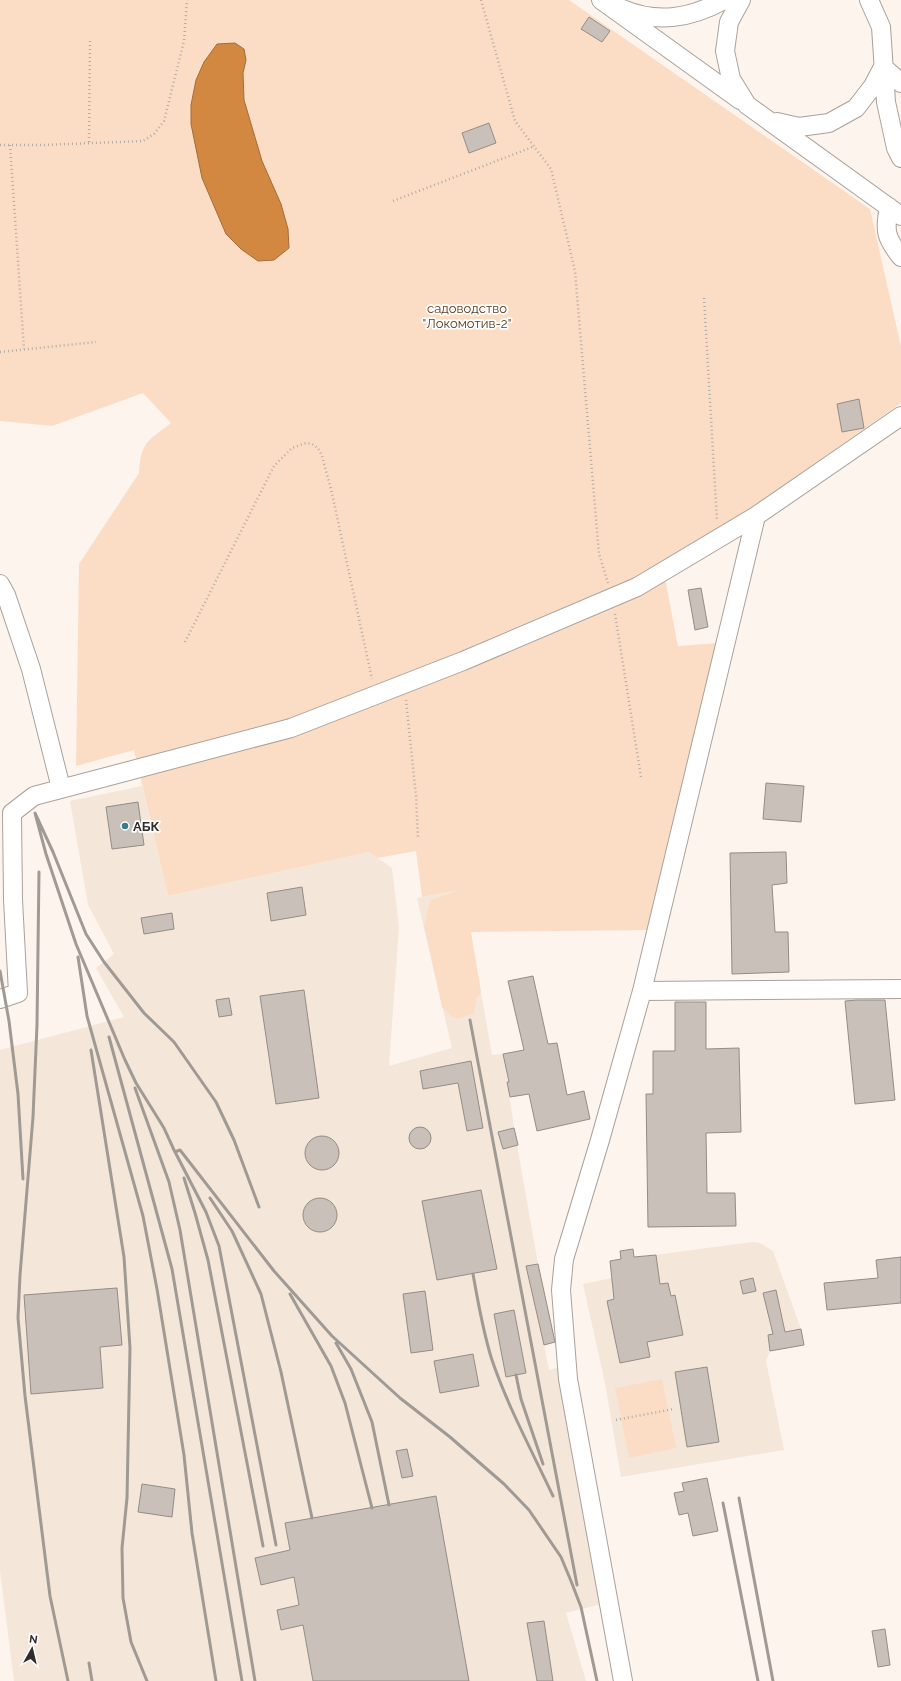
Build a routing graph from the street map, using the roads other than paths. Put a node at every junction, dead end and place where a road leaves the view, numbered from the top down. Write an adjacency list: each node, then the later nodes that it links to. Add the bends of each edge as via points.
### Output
1 (602, 0): 2 (street, via 627,11 666,19 700,11); 9 (street)
2 (724, 0)
3 (741, 0): 9 (street, via 729,22 725,51 731,79)
4 (869, 0): 6 (street)
5 (880, 0): 6 (street)
6 (881, 34): 7 (street)
7 (883, 67): 8 (street); 10 (street, via 873,86 856,108 829,123 799,127); 11 (street, via 886,102 896,148)
8 (901, 83)
9 (747, 105): 10 (street)
10 (770, 121): 12 (street)
11 (901, 158)
12 (895, 211): 13 (street, via 886,222 889,241)
13 (901, 257)
14 (901, 416): 15 (street)
15 (756, 516): 17 (street, via 637,587 405,684 291,728); 19 (street)
16 (0, 584): 17 (street, via 31,669)
17 (61, 788): 20 (street, via 34,796 12,813 18,993)
18 (901, 989): 19 (street)
19 (642, 991): 21 (street, via 564,1259 560,1290 568,1379)
20 (0, 999)
21 (623, 1681)

